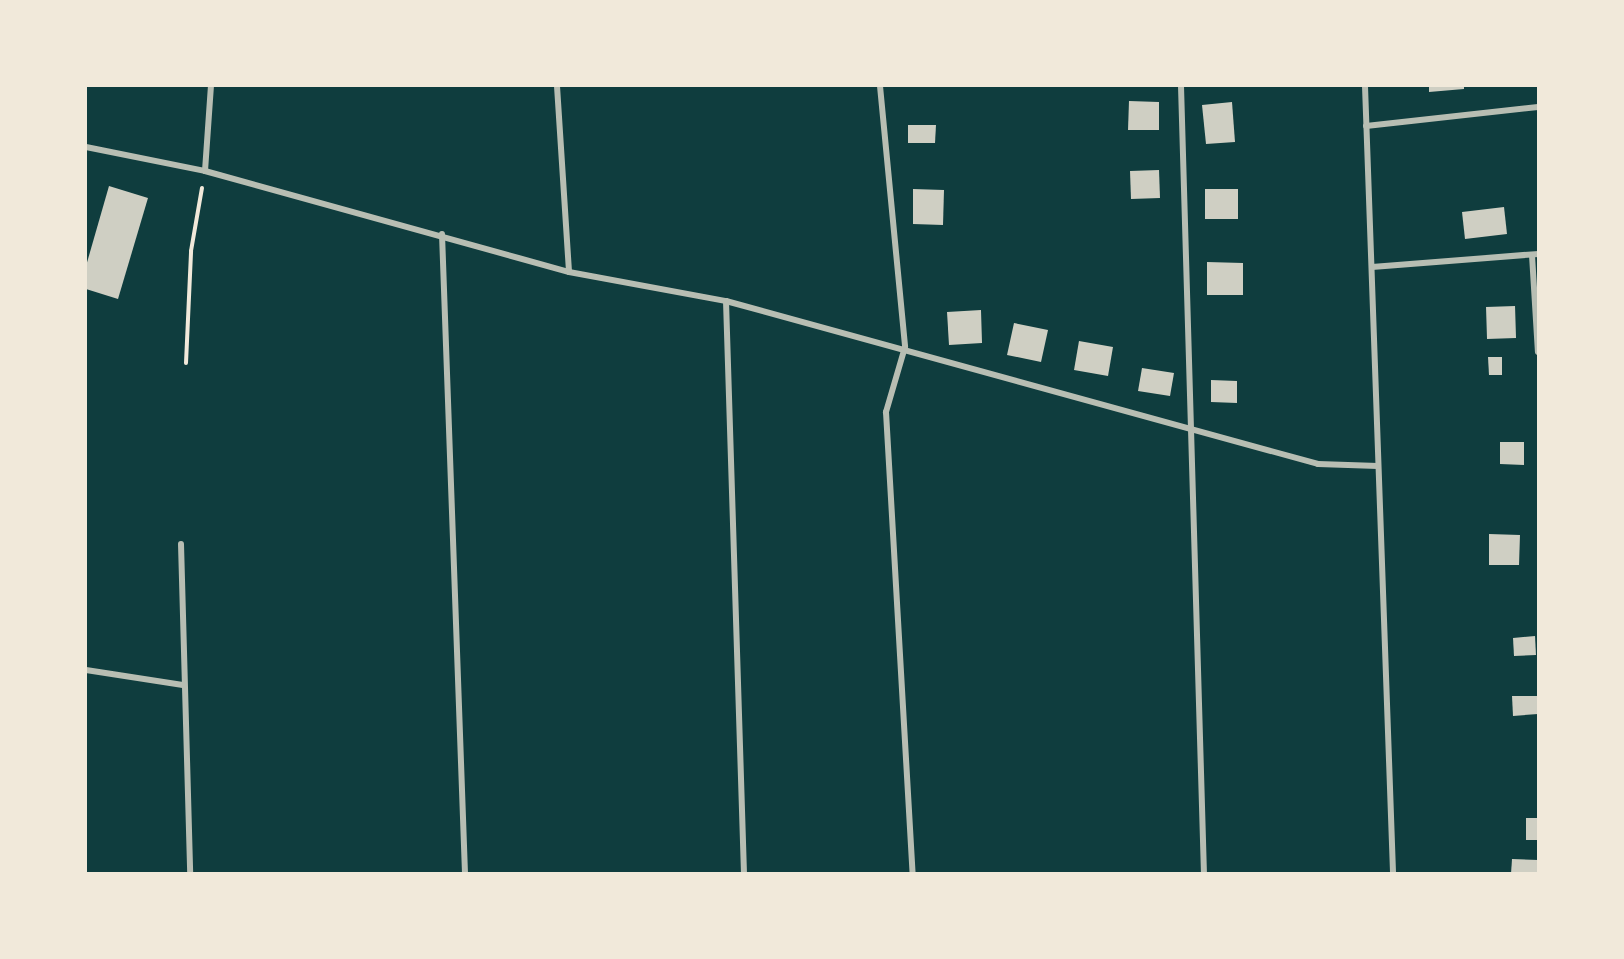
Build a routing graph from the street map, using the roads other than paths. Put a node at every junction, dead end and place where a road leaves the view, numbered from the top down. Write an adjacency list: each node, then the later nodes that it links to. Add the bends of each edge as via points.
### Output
1 (211, 86): 9 (street)
2 (557, 86): 13 (street)
3 (880, 86): 15 (street)
4 (1180, 86): 17 (street)
5 (1365, 86): 7 (street)
6 (1539, 107): 7 (street)
7 (1366, 126): 12 (street)
8 (86, 147): 9 (street)
9 (205, 171): 10 (street)
10 (442, 234): 13 (street); 23 (street)
11 (1535, 254): 12 (street); 16 (street)
12 (1372, 267): 18 (street)
13 (569, 272): 14 (street)
14 (726, 301): 15 (street); 24 (street)
15 (905, 347): 17 (street); 25 (street, via 886,412)
16 (1539, 352)
17 (1191, 432): 18 (street, via 1318,464); 26 (street)
18 (1378, 466): 27 (street)
19 (181, 544): 21 (street)
20 (86, 670): 21 (street)
21 (183, 685): 22 (street)
22 (190, 873)
23 (465, 873)
24 (744, 873)
25 (913, 873)
26 (1204, 873)
27 (1393, 873)

